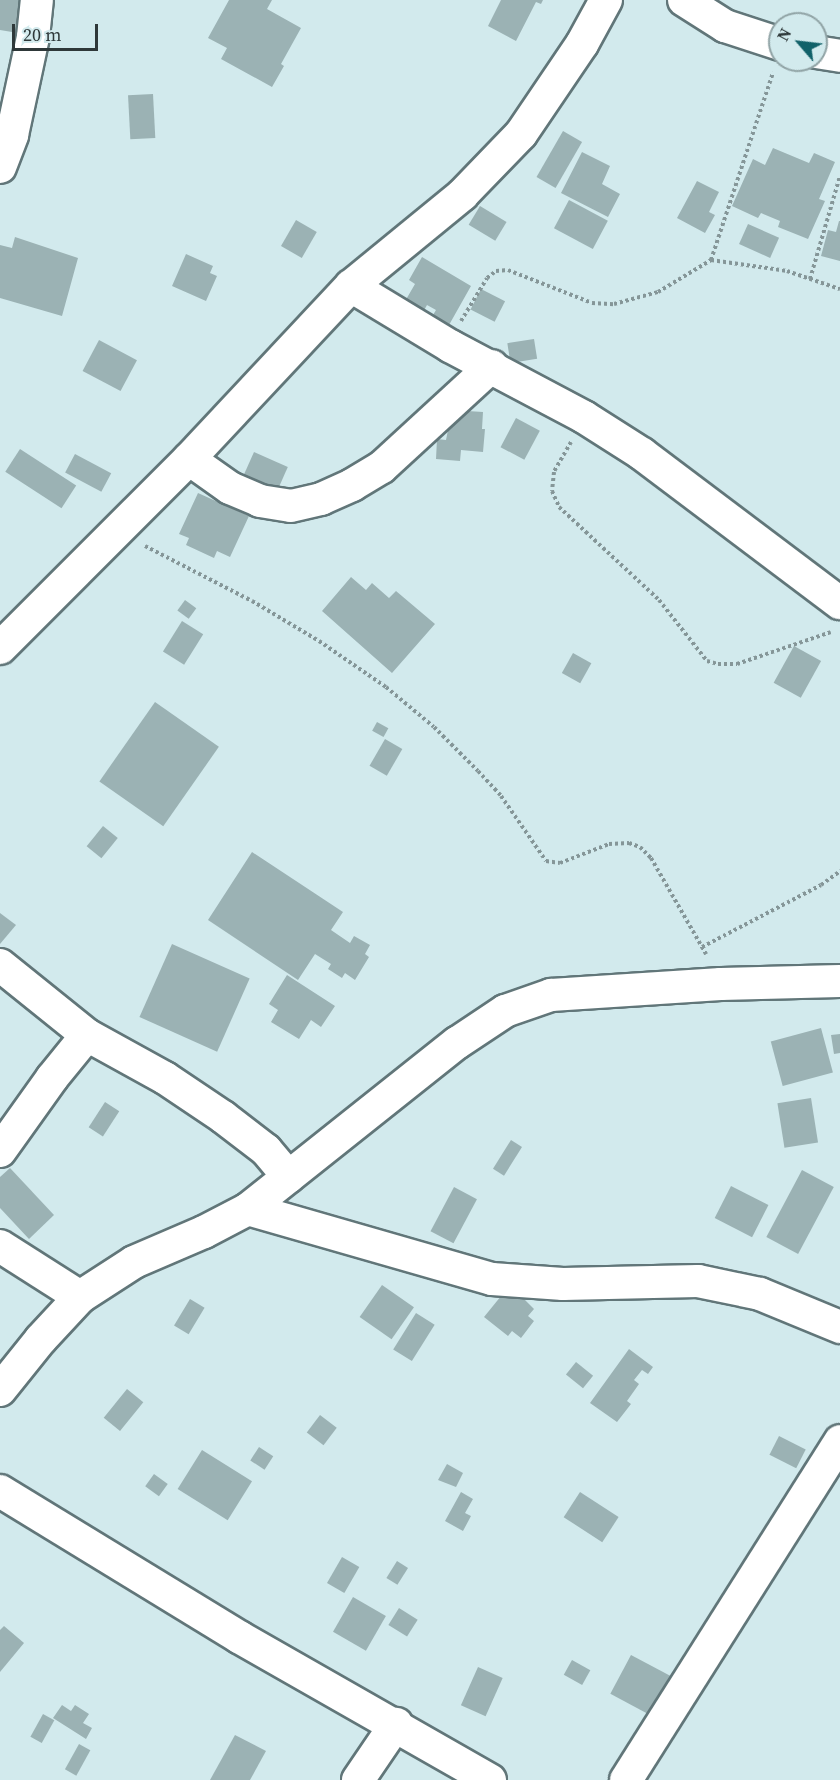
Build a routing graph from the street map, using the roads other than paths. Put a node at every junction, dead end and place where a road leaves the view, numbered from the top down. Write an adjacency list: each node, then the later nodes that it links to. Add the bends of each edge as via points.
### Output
1 (38, 0): 5 (street, via 12,135)
2 (606, 0): 6 (street, via 582,44 522,134 462,195)
3 (684, 0): 4 (street)
4 (768, 49)
5 (0, 167)
6 (351, 286): 7 (street, via 450,346); 8 (street)
7 (492, 366): 8 (street, via 382,467 321,498 291,506 260,501 230,488); 9 (street, via 642,454)
8 (189, 459): 10 (street)
9 (840, 603)
10 (0, 648)
11 (0, 965): 13 (street)
12 (840, 981): 15 (street, via 551,995 505,1011 457,1043)
13 (87, 1035): 14 (street); 15 (street, via 165,1078 223,1117 266,1150)
14 (0, 1151)
15 (289, 1177): 16 (street)
16 (248, 1209): 18 (street, via 134,1262); 19 (street, via 492,1279 563,1284 698,1281 760,1294)
17 (0, 1246): 18 (street)
18 (80, 1297): 20 (street)
19 (840, 1327)
20 (0, 1390)
21 (840, 1441): 26 (street)
22 (0, 1491): 23 (street, via 238,1637)
23 (396, 1724): 24 (street); 25 (street)
24 (358, 1780)
25 (489, 1780)
26 (626, 1780)

